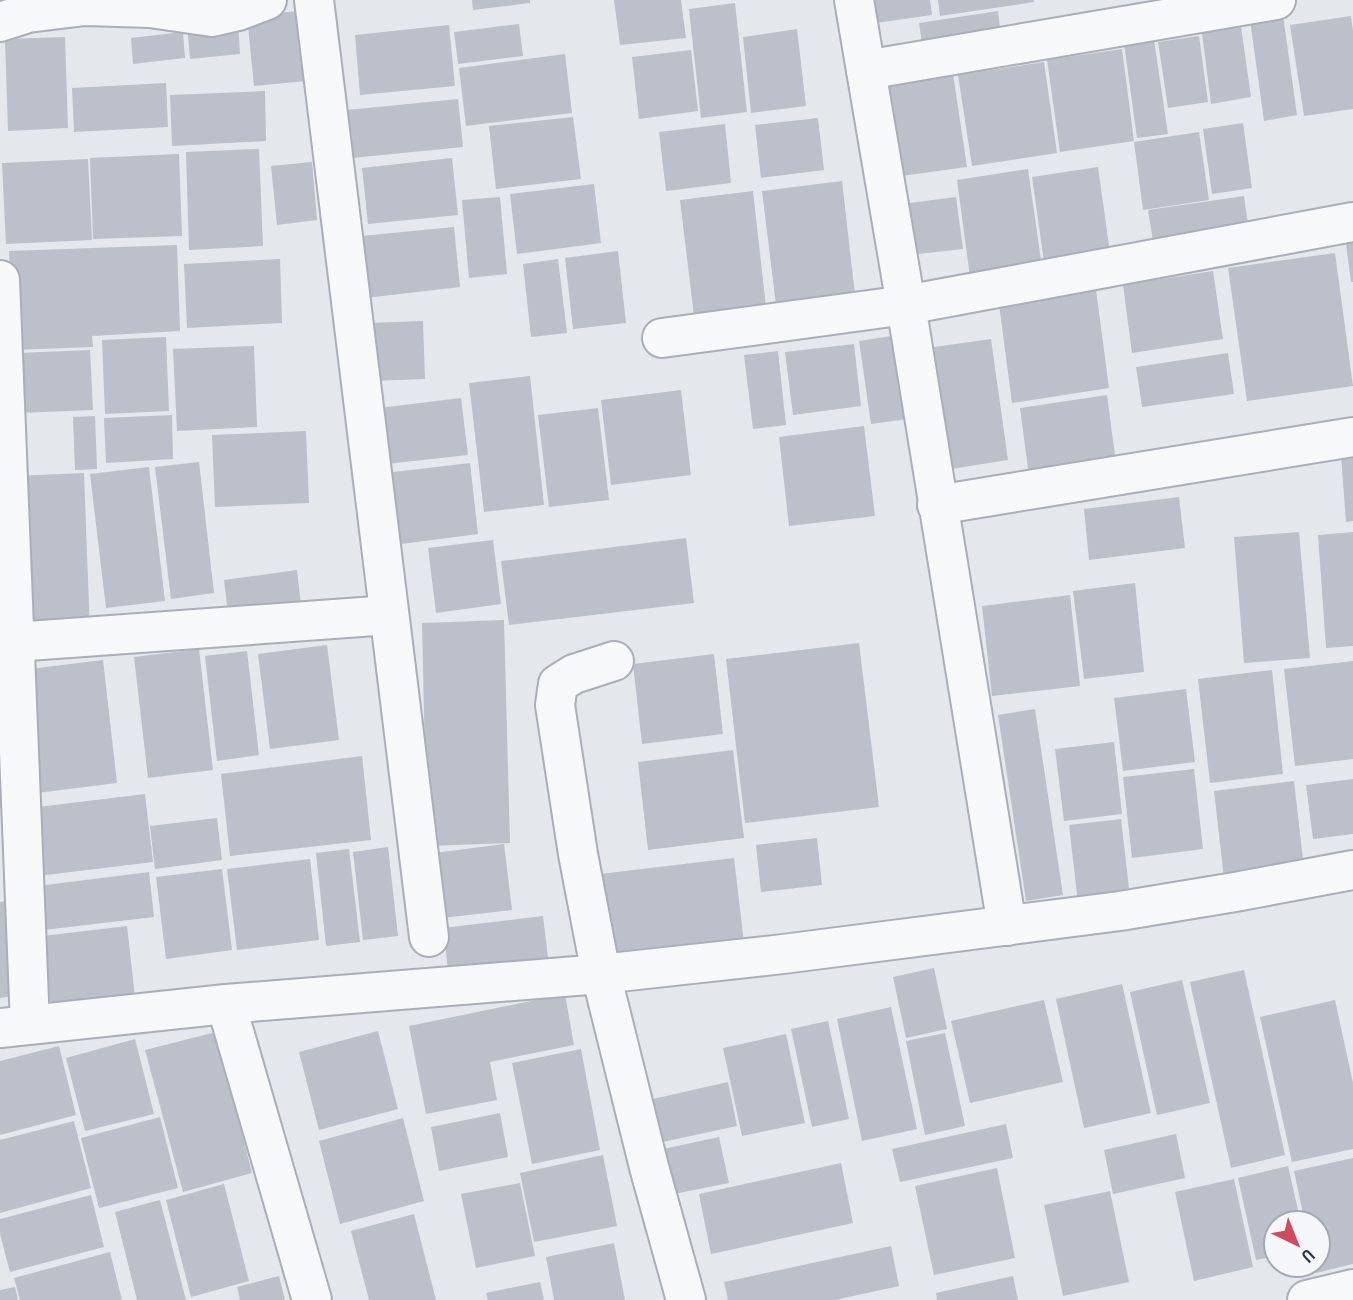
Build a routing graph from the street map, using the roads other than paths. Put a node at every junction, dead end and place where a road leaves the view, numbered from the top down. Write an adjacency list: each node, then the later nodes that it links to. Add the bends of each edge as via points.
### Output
1 (267, 0): 5 (street, via 212,17 150,8 85,6 28,13)
2 (314, 0): 14 (street)
3 (854, 0): 6 (street)
4 (1276, 0): 6 (street)
5 (0, 22)
6 (866, 70): 9 (street)
7 (1353, 222): 9 (street)
8 (0, 280): 13 (street)
9 (906, 304): 10 (street); 12 (street)
10 (663, 338)
11 (1353, 437): 12 (street)
12 (937, 505): 18 (street)
13 (6, 594): 15 (street)
14 (389, 615): 15 (street); 19 (street)
15 (14, 642): 22 (street)
16 (614, 661): 20 (street, via 558,684 555,705)
17 (1353, 870): 18 (street)
18 (1007, 926): 20 (street)
19 (429, 937)
20 (601, 974): 21 (street); 25 (street)
21 (226, 1004): 22 (street); 24 (street)
22 (15, 1027)
23 (1353, 1289): 26 (street)
24 (312, 1300)
25 (686, 1300)
26 (1307, 1300)

